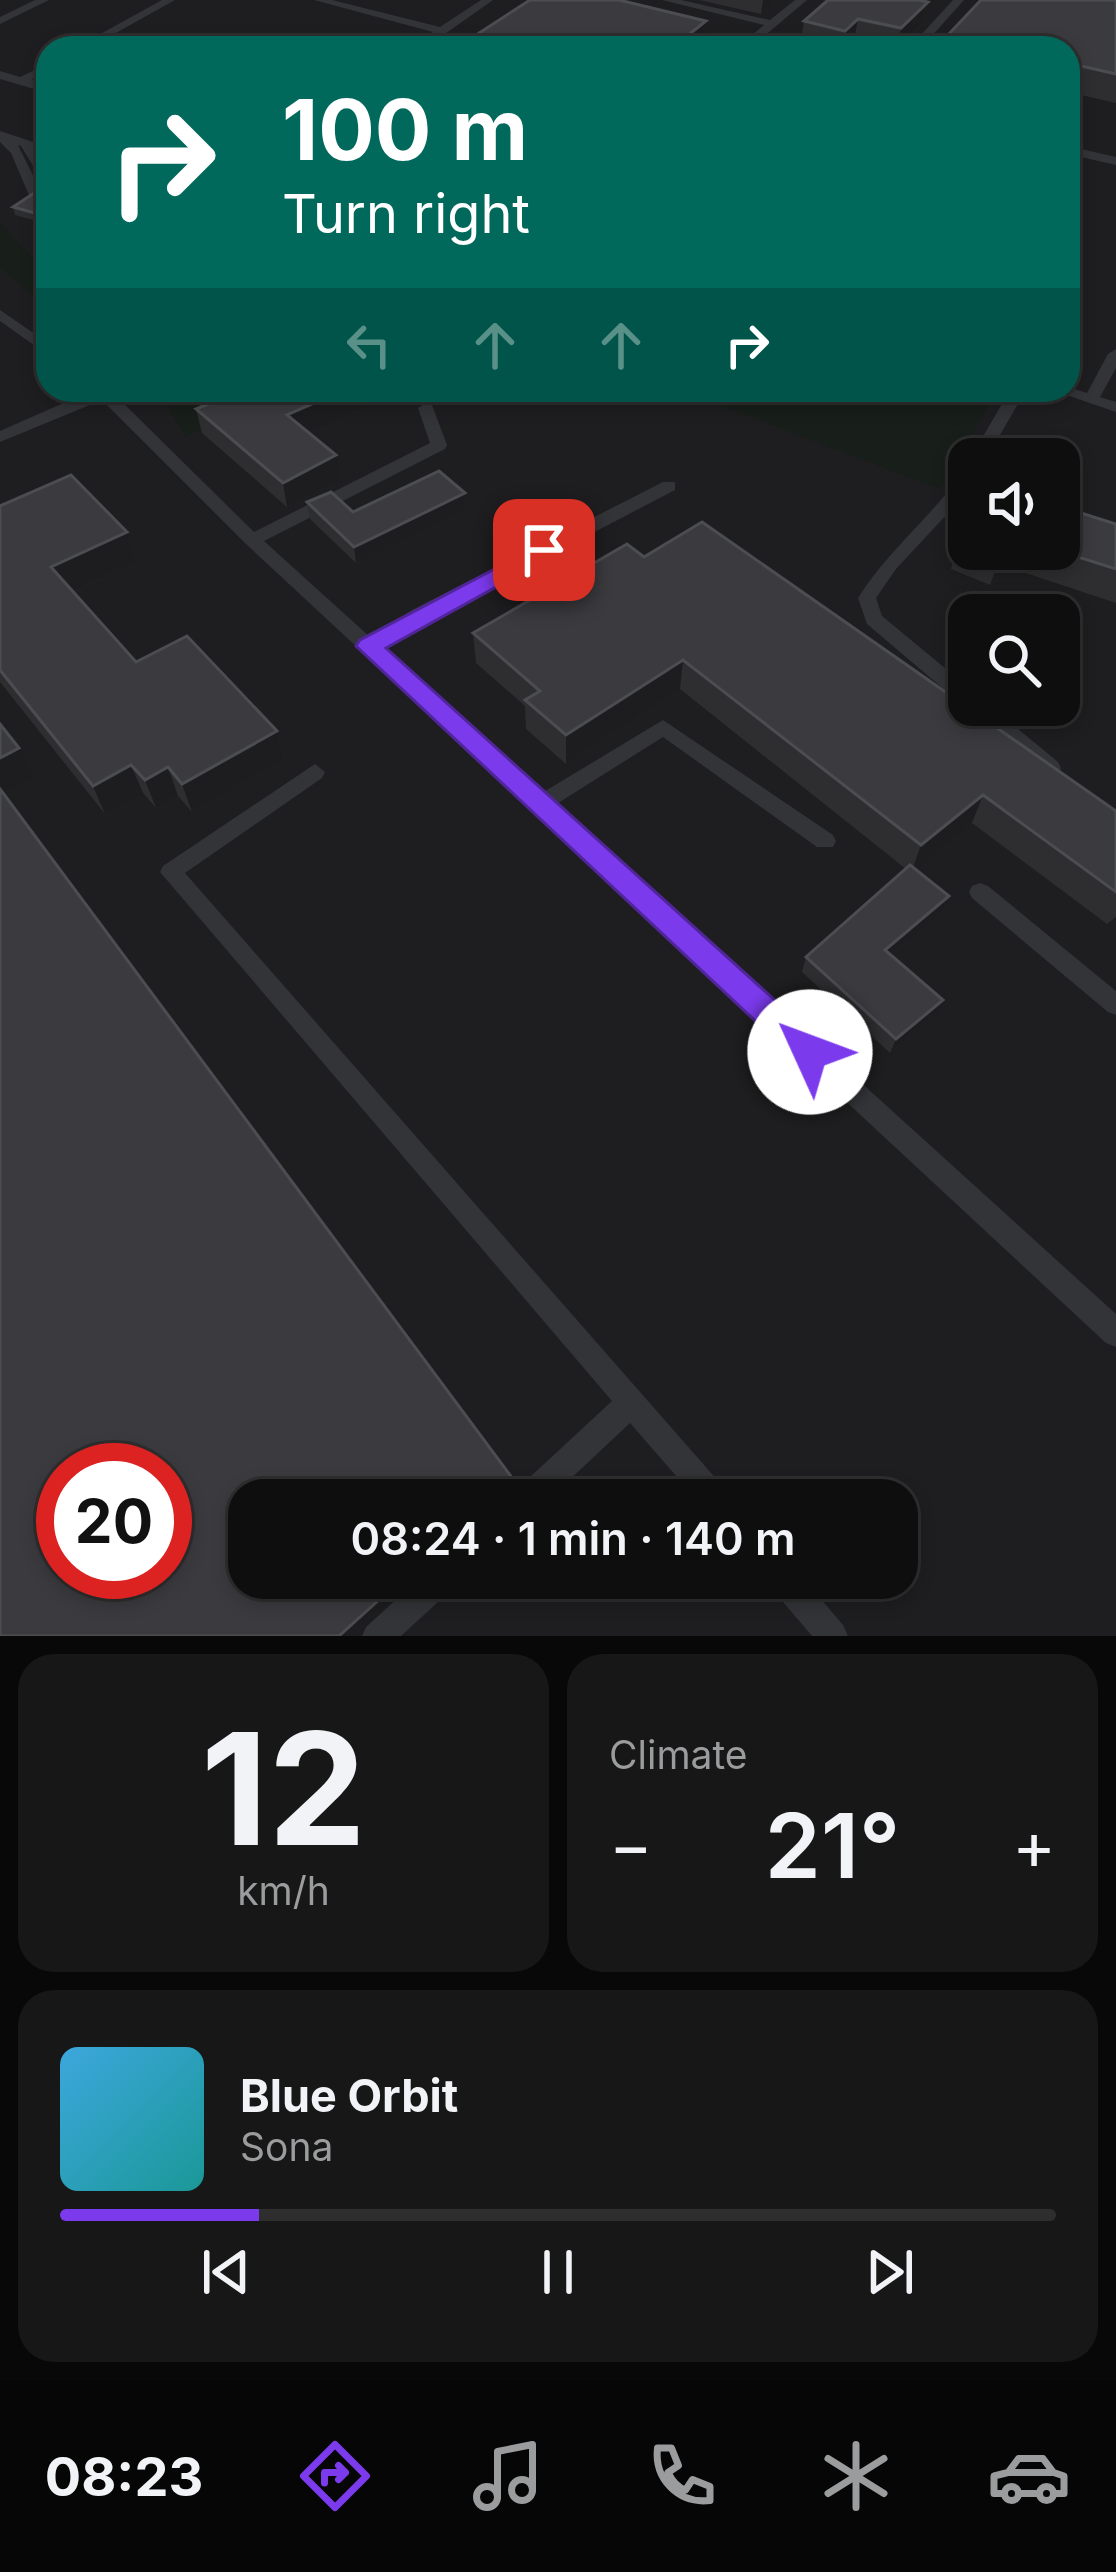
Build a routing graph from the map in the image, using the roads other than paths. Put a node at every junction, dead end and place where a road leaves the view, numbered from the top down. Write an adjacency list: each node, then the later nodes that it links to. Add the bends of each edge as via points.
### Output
1 (44, 0): 8 (lane)
2 (170, 0): 11 (lane)
3 (319, 0): 10 (lane)
4 (488, 0): 10 (lane)
5 (667, 0): 9 (lane)
6 (802, 0): 9 (lane)
7 (959, 0): 14 (lane)
8 (0, 21)
9 (772, 24): 13 (lane)
10 (442, 31): 12 (lane)
11 (103, 36)
12 (434, 36)
13 (758, 36)
14 (925, 36)
15 (36, 73): 17 (lane)
16 (0, 75): 17 (lane)
17 (21, 81): 18 (lane)
18 (36, 85)
19 (0, 135): 20 (lane); 24 (lane, via 17,151 31,204 13,165)
20 (26, 143): 21 (lane); 23 (lane)
21 (36, 147)
22 (1080, 153): 25 (lane)
23 (36, 159)
24 (0, 161)
25 (1116, 161)
26 (0, 314): 27 (lane)
27 (36, 341)
28 (1116, 354): 30 (lane)
29 (1080, 396): 30 (lane)
30 (1091, 400): 34 (lane)
31 (81, 402): 36 (lane)
32 (117, 402): 40 (lane)
33 (1011, 402): 37 (lane)
34 (1116, 407)
35 (426, 408): 40 (lane, via 439,445)
36 (0, 437)
37 (990, 438)
38 (669, 486): 41 (lane)
39 (948, 508): 42 (lane, via 867,598 874,619)
40 (252, 540): 41 (lane)
41 (369, 646): 46 (lane)
42 (948, 682)
43 (1001, 726): 45 (lane)
44 (316, 772): 51 (lane, via 171,872)
45 (1063, 778)
46 (541, 804): 47 (lane, via 663,727); 50 (lane)
47 (825, 841)
48 (980, 892): 49 (lane)
49 (1116, 1005)
50 (1116, 1333)
51 (632, 1402): 52 (lane); 53 (lane)
52 (549, 1479)
53 (698, 1479)
54 (418, 1599): 56 (lane)
55 (800, 1599): 57 (lane)
56 (378, 1636)
57 (832, 1636)

